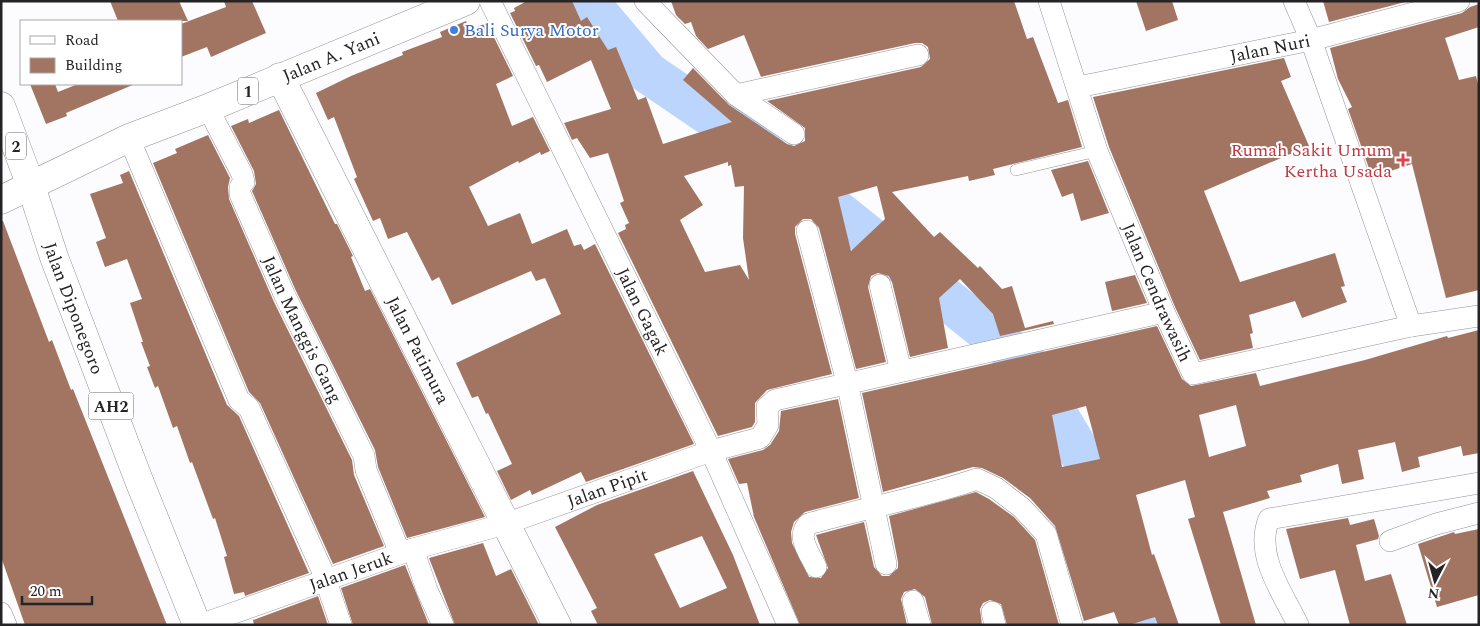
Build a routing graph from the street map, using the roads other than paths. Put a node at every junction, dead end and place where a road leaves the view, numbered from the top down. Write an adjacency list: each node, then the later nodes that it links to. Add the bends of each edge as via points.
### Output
1 (466, 1): 9 (main road, Jalan A. Yani / 1)
2 (490, 1): 27 (street, Jalan Gagak)
3 (645, 1): 11 (street)
4 (1049, 1): 10 (street, Jalan Cendrawasih)
5 (1294, 1): 7 (street)
6 (1460, 1): 7 (street, Jalan Nuri)
7 (1311, 40): 10 (street, Jalan Nuri); 24 (street)
8 (918, 55): 11 (street)
9 (280, 77): 13 (main road, Jalan A. Yani / 1); 31 (main road, Jalan Patimura)
10 (1078, 87): 16 (street, Jalan Cendrawasih)
11 (736, 95): 14 (street)
12 (1, 106): 18 (main road, 2)
13 (208, 108): 15 (main road, Jalan A. Yani / 1); 33 (street, Jalan Manggis Gang, via 242,174 244,182 240,194 285,296 364,456 366,470)
14 (794, 134)
15 (129, 138): 18 (main road, Jalan A. Yani / 1); 36 (street, via 239,400 249,408)
16 (1097, 151): 17 (lane); 22 (street, Jalan Cendrawasih)
17 (1016, 170)
18 (31, 186): 19 (main road, 1); 40 (main road, Jalan Diponegoro / AH2, via 54,257 138,478)
19 (1, 200)
20 (807, 231): 26 (street)
21 (880, 285): 25 (street)
22 (1164, 312): 24 (street, Jalan Cendrawasih, via 1194,374); 25 (street)
23 (1479, 316): 24 (street, Jalan Cendrawasih)
24 (1411, 326)
25 (901, 371): 26 (street)
26 (847, 382): 27 (street, Jalan Pipit, via 770,402 767,406 768,425 760,438); 29 (street)
27 (711, 452): 31 (street, Jalan Pipit); 44 (street, Jalan Gagak)
28 (1479, 483): 47 (street, via 1269,520 1263,539 1265,555)
29 (873, 506): 34 (street); 35 (street, via 808,524 803,529 802,537); 46 (street, via 917,498 978,479 996,488 1031,516 1046,534)
30 (1479, 513): 32 (street)
31 (505, 524): 33 (street, Jalan Jeruk); 43 (main road, Jalan Patimura)
32 (1390, 541)
33 (406, 551): 36 (street, Jalan Jeruk); 42 (street, Jalan Manggis Gang)
34 (886, 564)
35 (816, 567)
36 (325, 579): 40 (street, Jalan Jeruk); 41 (street)
37 (913, 601): 45 (street)
38 (1, 613): 39 (street)
39 (6, 625)
40 (199, 625)
41 (341, 625)
42 (443, 625)
43 (557, 625)
44 (788, 625)
45 (920, 625)
46 (1072, 625)
47 (1298, 625)

